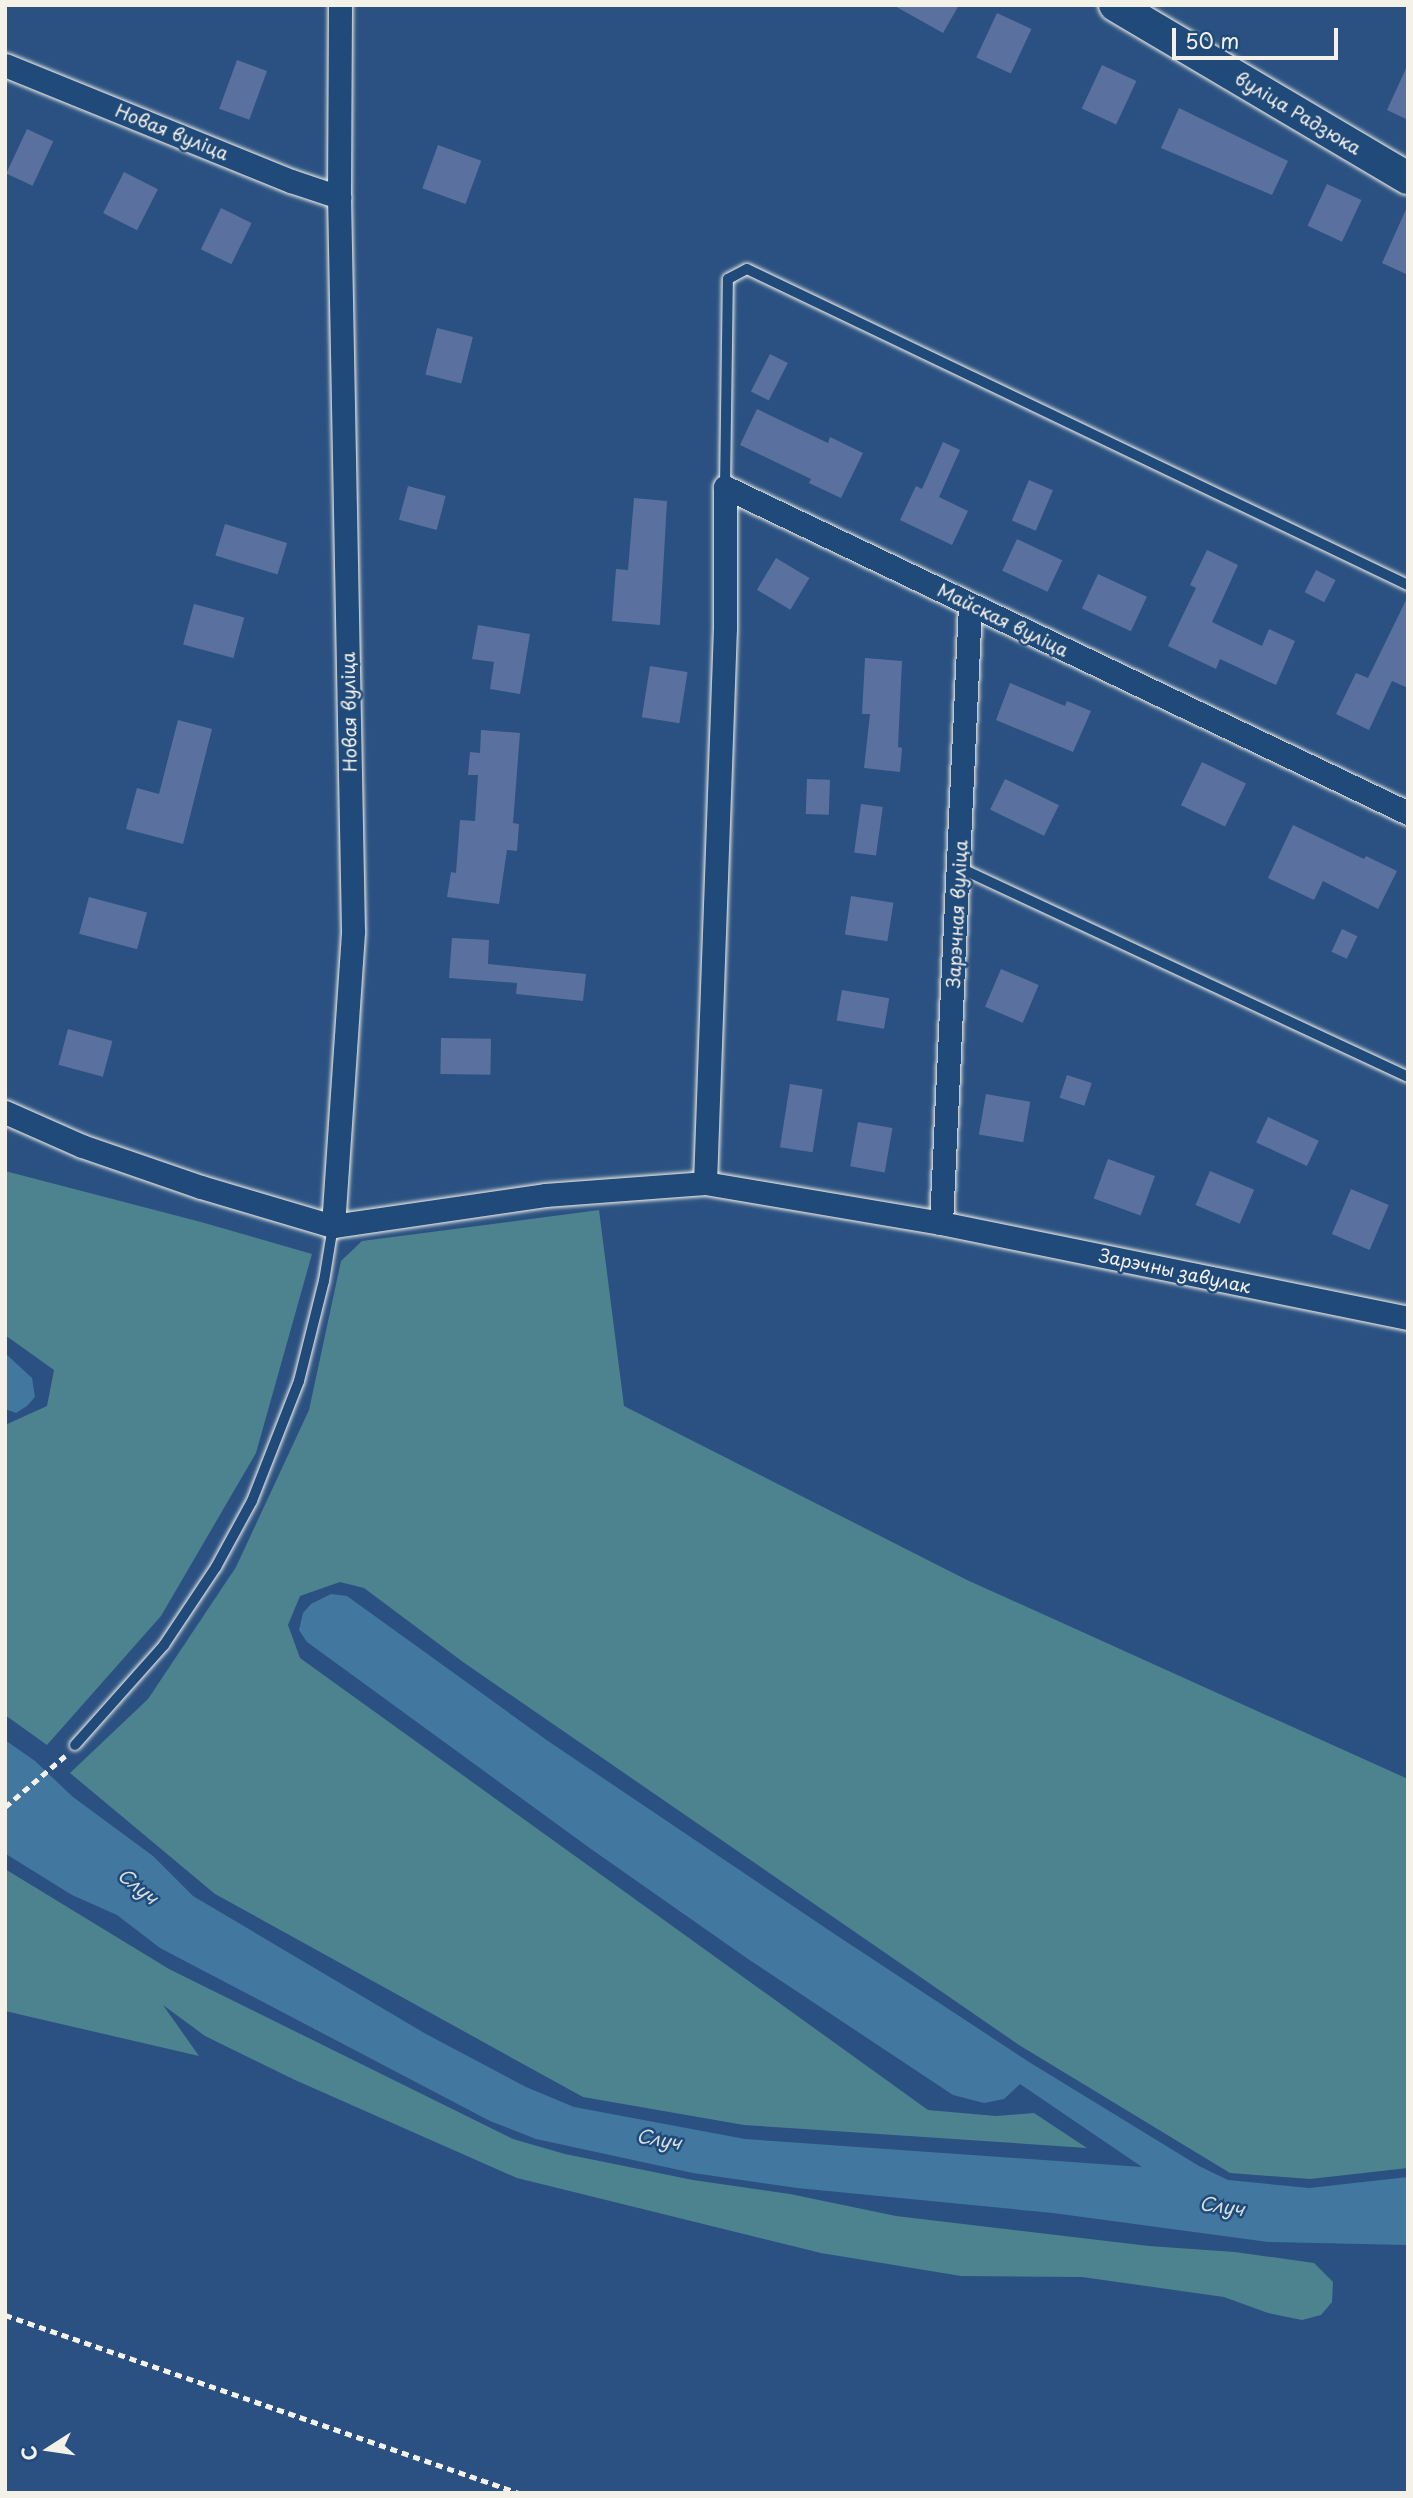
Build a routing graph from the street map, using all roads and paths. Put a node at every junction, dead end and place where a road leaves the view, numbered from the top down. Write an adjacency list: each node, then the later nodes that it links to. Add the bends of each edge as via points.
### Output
1 (341, 5): 5 (street, Новая вуліца)
2 (1115, 5): 4 (main road, вуліца Радзюка)
3 (5, 65): 5 (street, Новая вуліца)
4 (1408, 178)
5 (339, 197): 15 (street, Новая вуліца, via 353,931)
6 (725, 488): 7 (lane, via 728,279 747,269); 8 (street, Майская вуліца); 13 (street, via 725,628)
7 (1408, 585)
8 (970, 605): 9 (street, Майская вуліца); 10 (street, Зарэчная вуліца)
9 (1408, 813)
10 (960, 868): 11 (lane); 14 (street, Зарэчная вуліца)
11 (1408, 1077)
12 (5, 1112): 15 (street, via 82,1146)
13 (705, 1183): 14 (street, Зарэчны завулак); 15 (street, Зарэчны завулак, via 545,1195)
14 (941, 1223): 16 (street, Зарэчны завулак)
15 (333, 1226): 17 (lane, via 299,1381 252,1501 216,1567 164,1645)
16 (1408, 1318)
17 (75, 1745)
18 (59, 1764): 19 (path)
19 (5, 1807)
20 (5, 2315): 21 (path)
21 (519, 2493)

